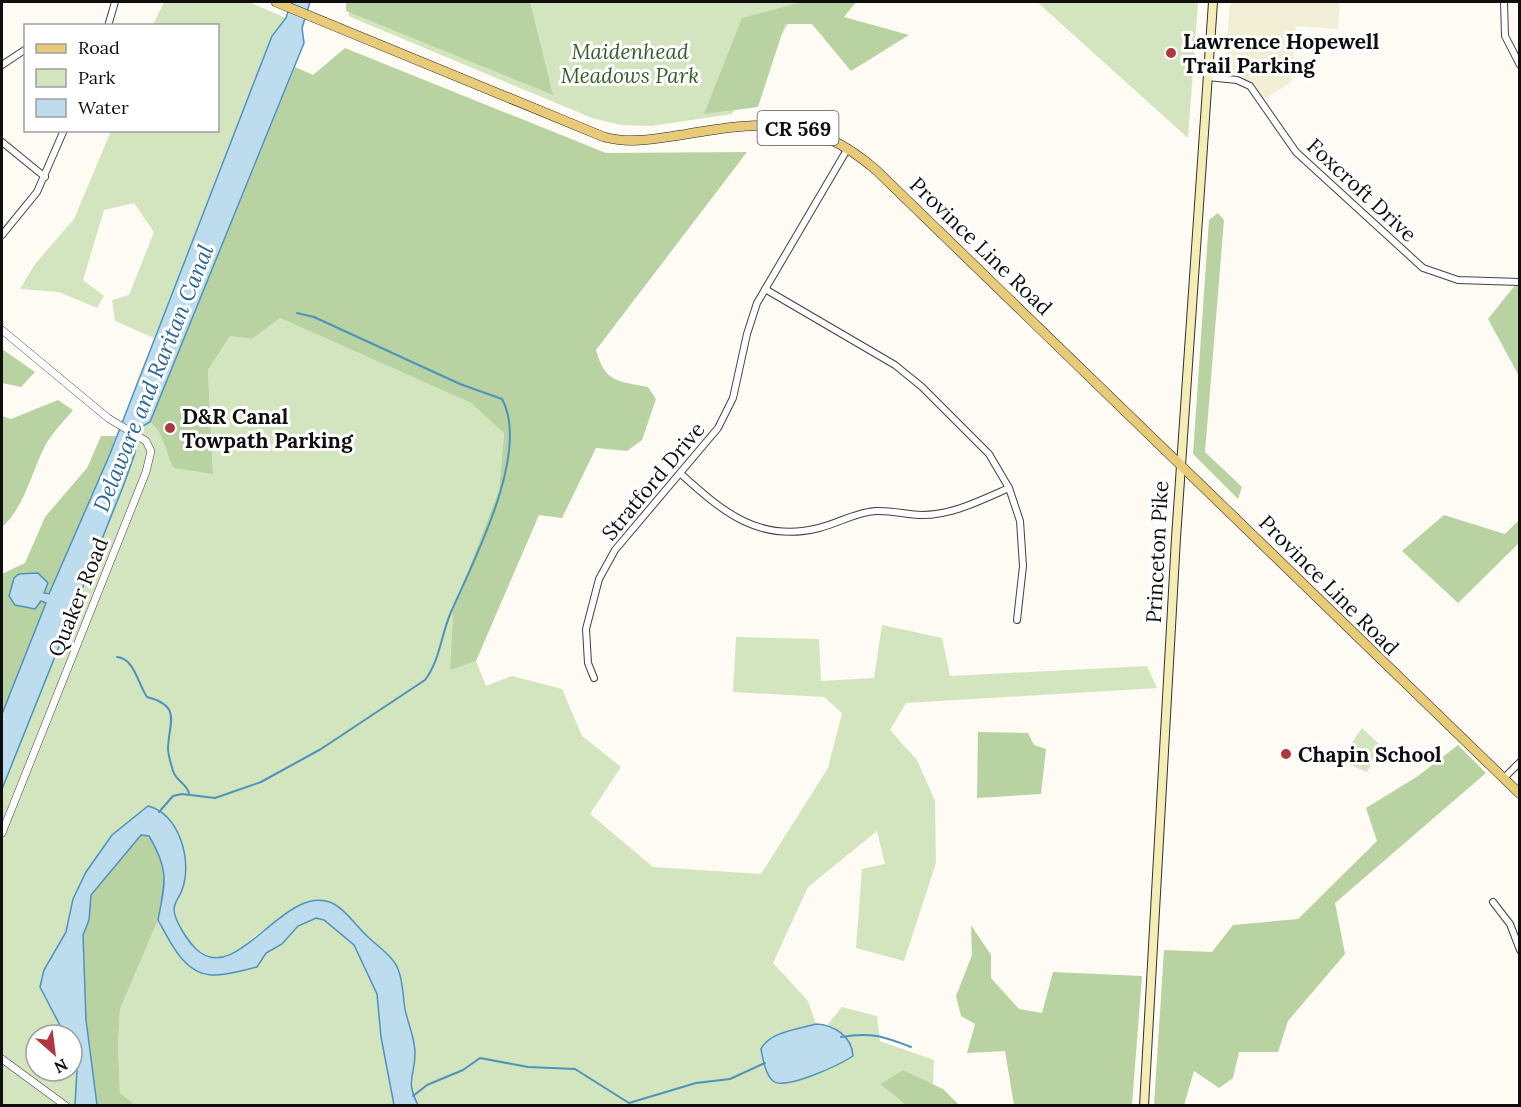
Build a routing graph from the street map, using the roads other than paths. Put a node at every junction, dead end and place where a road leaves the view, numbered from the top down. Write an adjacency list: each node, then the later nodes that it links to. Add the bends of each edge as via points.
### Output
1 (115, 2): 5 (street)
2 (1213, 2): 9 (main road, Princeton Pike)
3 (1504, 2): 8 (street, via 1505,36)
4 (281, 3): 12 (main road, Province Line Road / CR 569, via 604,137 647,141 763,124 806,130)
5 (109, 24)
6 (24, 50): 7 (street)
7 (2, 65)
8 (1520, 65)
9 (1208, 77): 15 (street, Foxcroft Drive, via 1250,86 1296,152 1423,268 1458,280); 18 (main road, Princeton Pike)
10 (63, 132): 13 (street)
11 (2, 142): 13 (street)
12 (848, 148): 16 (street, Stratford Drive); 18 (main road, Province Line Road / CR 569, via 876,170)
13 (45, 177): 14 (street, via 30,204)
14 (4, 233)
15 (1520, 282)
16 (765, 288): 19 (street, Stratford Drive, via 751,320 726,414 709,442); 20 (street, via 878,354 911,378 979,443)
17 (2, 331): 26 (street, Quaker Road, via 120,425 141,437 151,451)
18 (1180, 464): 24 (main road, Province Line Road, via 1350,633); 31 (main road, Princeton Pike)
19 (681, 474): 20 (street, via 733,517 761,528 790,532 876,511 922,515 949,512); 22 (street, Stratford Drive, via 615,550 599,579 586,629 588,663)
20 (1009, 488): 21 (street, via 1023,545)
21 (1017, 620)
22 (594, 678)
23 (1520, 762): 24 (street)
24 (1504, 778): 25 (main road, Province Line Road)
25 (1520, 794)
26 (2, 833)
27 (1493, 902): 28 (street, via 1510,924)
28 (1520, 950)
29 (2, 1059): 30 (street)
30 (65, 1105)
31 (1144, 1106)

